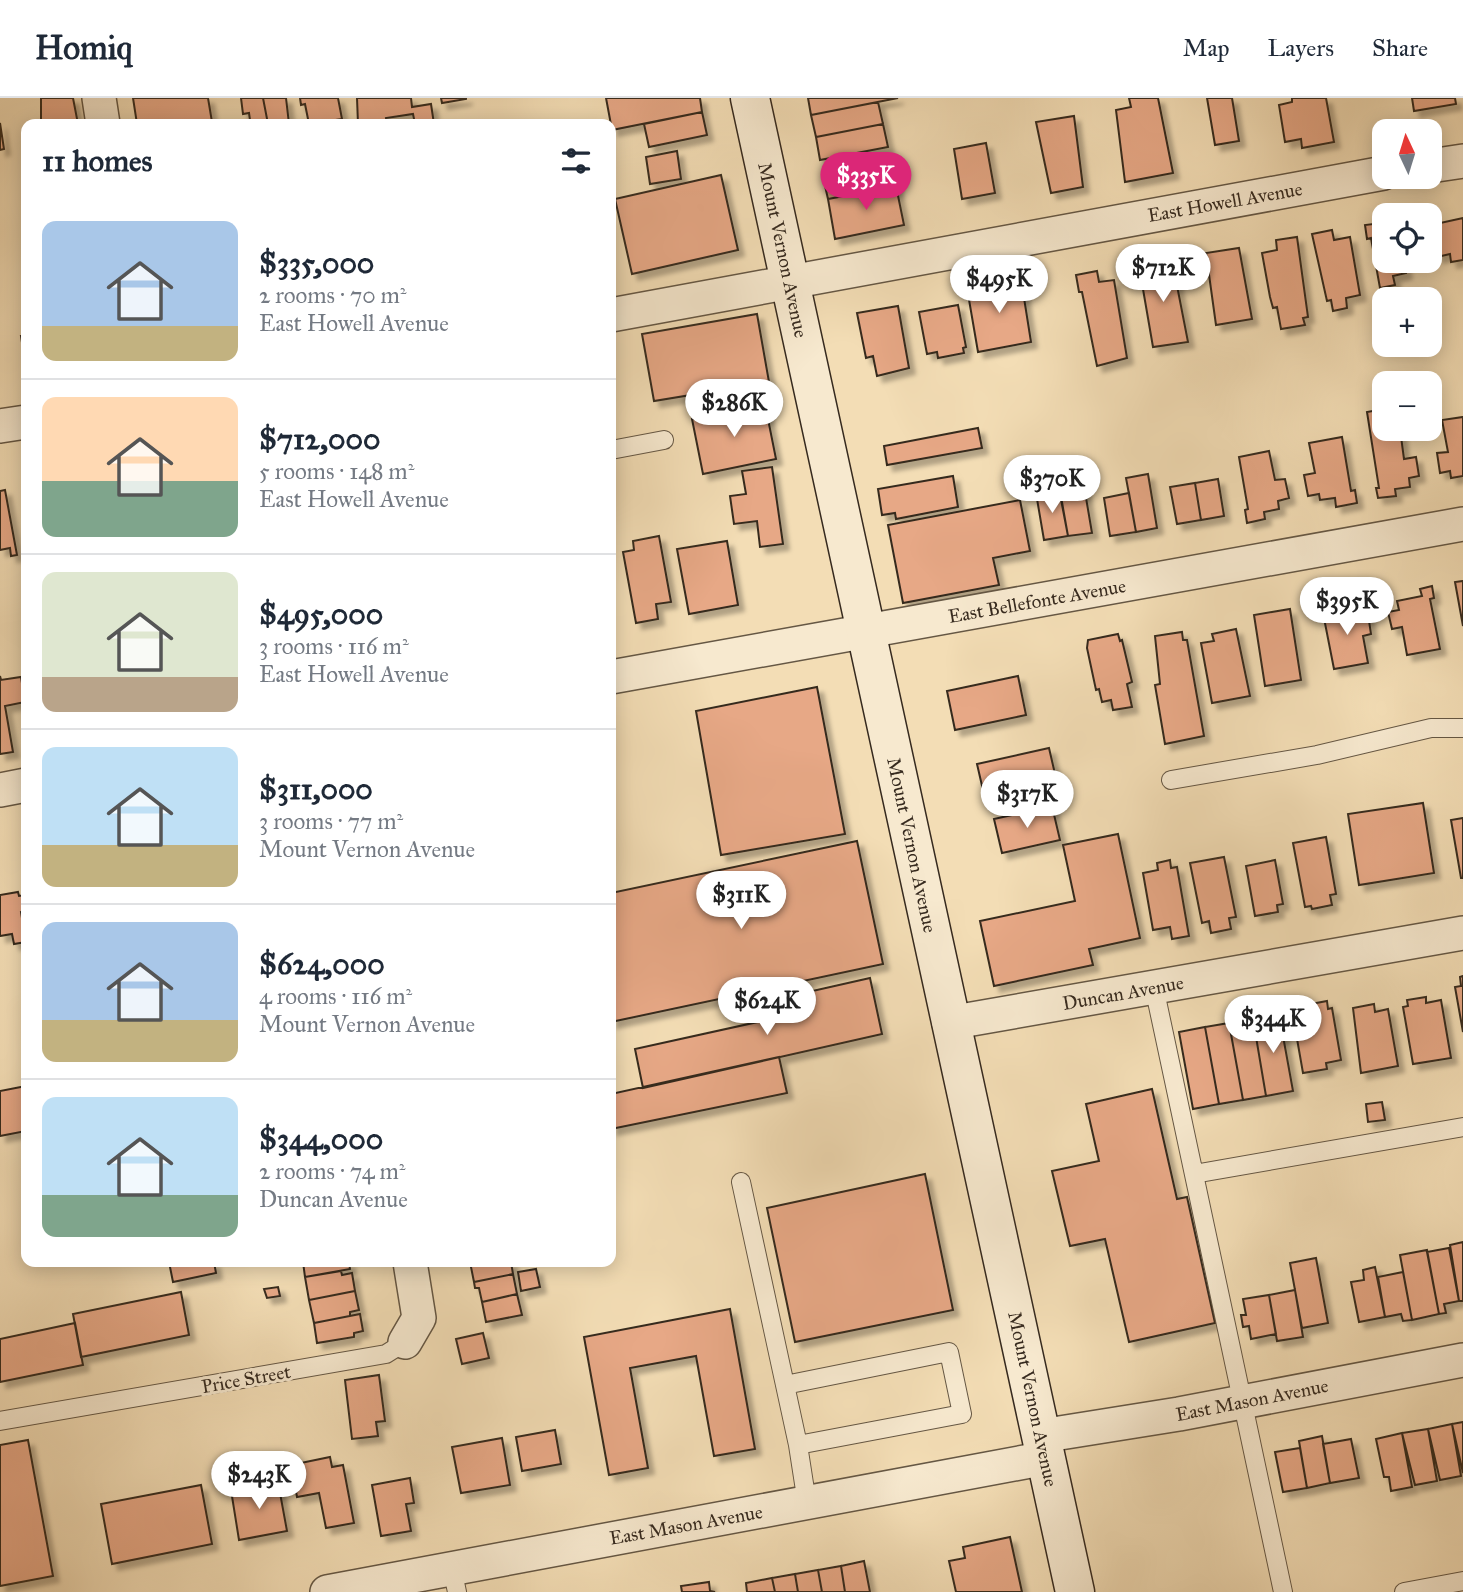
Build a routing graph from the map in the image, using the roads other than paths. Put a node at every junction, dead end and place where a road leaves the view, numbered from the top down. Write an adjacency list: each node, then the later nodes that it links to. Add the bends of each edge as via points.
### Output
1 (99, 98): 3 (street)
2 (750, 98): 7 (main road, Mount Vernon Avenue)
3 (102, 119)
4 (1463, 161): 5 (street)
5 (1442, 164)
6 (1372, 175): 7 (street, East Howell Avenue)
7 (789, 282): 8 (street, East Howell Avenue); 14 (main road, Mount Vernon Avenue)
8 (616, 313)
9 (21, 423): 10 (street)
10 (0, 426)
11 (664, 440): 12 (lane)
12 (616, 449)
13 (1463, 524): 14 (street, East Bellefonte Avenue)
14 (867, 632): 15 (street, East Bellefonte Avenue); 22 (main road, Mount Vernon Avenue)
15 (616, 676)
16 (1463, 729): 17 (lane, via 1431,728 1317,755)
17 (1171, 780)
18 (21, 786): 19 (street)
19 (0, 790)
20 (1463, 933): 21 (street, Duncan Avenue)
21 (1154, 987): 22 (street, Duncan Avenue); 24 (lane)
22 (949, 1023): 33 (main road, Mount Vernon Avenue)
23 (1463, 1127): 24 (lane)
24 (1194, 1174): 30 (lane)
25 (741, 1182): 29 (lane)
26 (411, 1267): 27 (street, Price Street, via 419,1318)
27 (405, 1342): 31 (lane, Price Street, via 386,1354)
28 (1463, 1360): 30 (street, East Mason Avenue)
29 (785, 1385): 32 (lane); 32 (lane, via 949,1352 961,1414)
30 (1242, 1402): 33 (street, East Mason Avenue); 39 (lane)
31 (0, 1421)
32 (798, 1445): 34 (lane)
33 (1044, 1447): 34 (street, East Mason Avenue); 38 (main road, Mount Vernon Avenue)
34 (807, 1503): 35 (street, East Mason Avenue)
35 (455, 1580): 37 (street, East Mason Avenue)
36 (1463, 1581): 40 (lane)
37 (327, 1592)
38 (1075, 1592)
39 (1283, 1592)
40 (1404, 1592)

